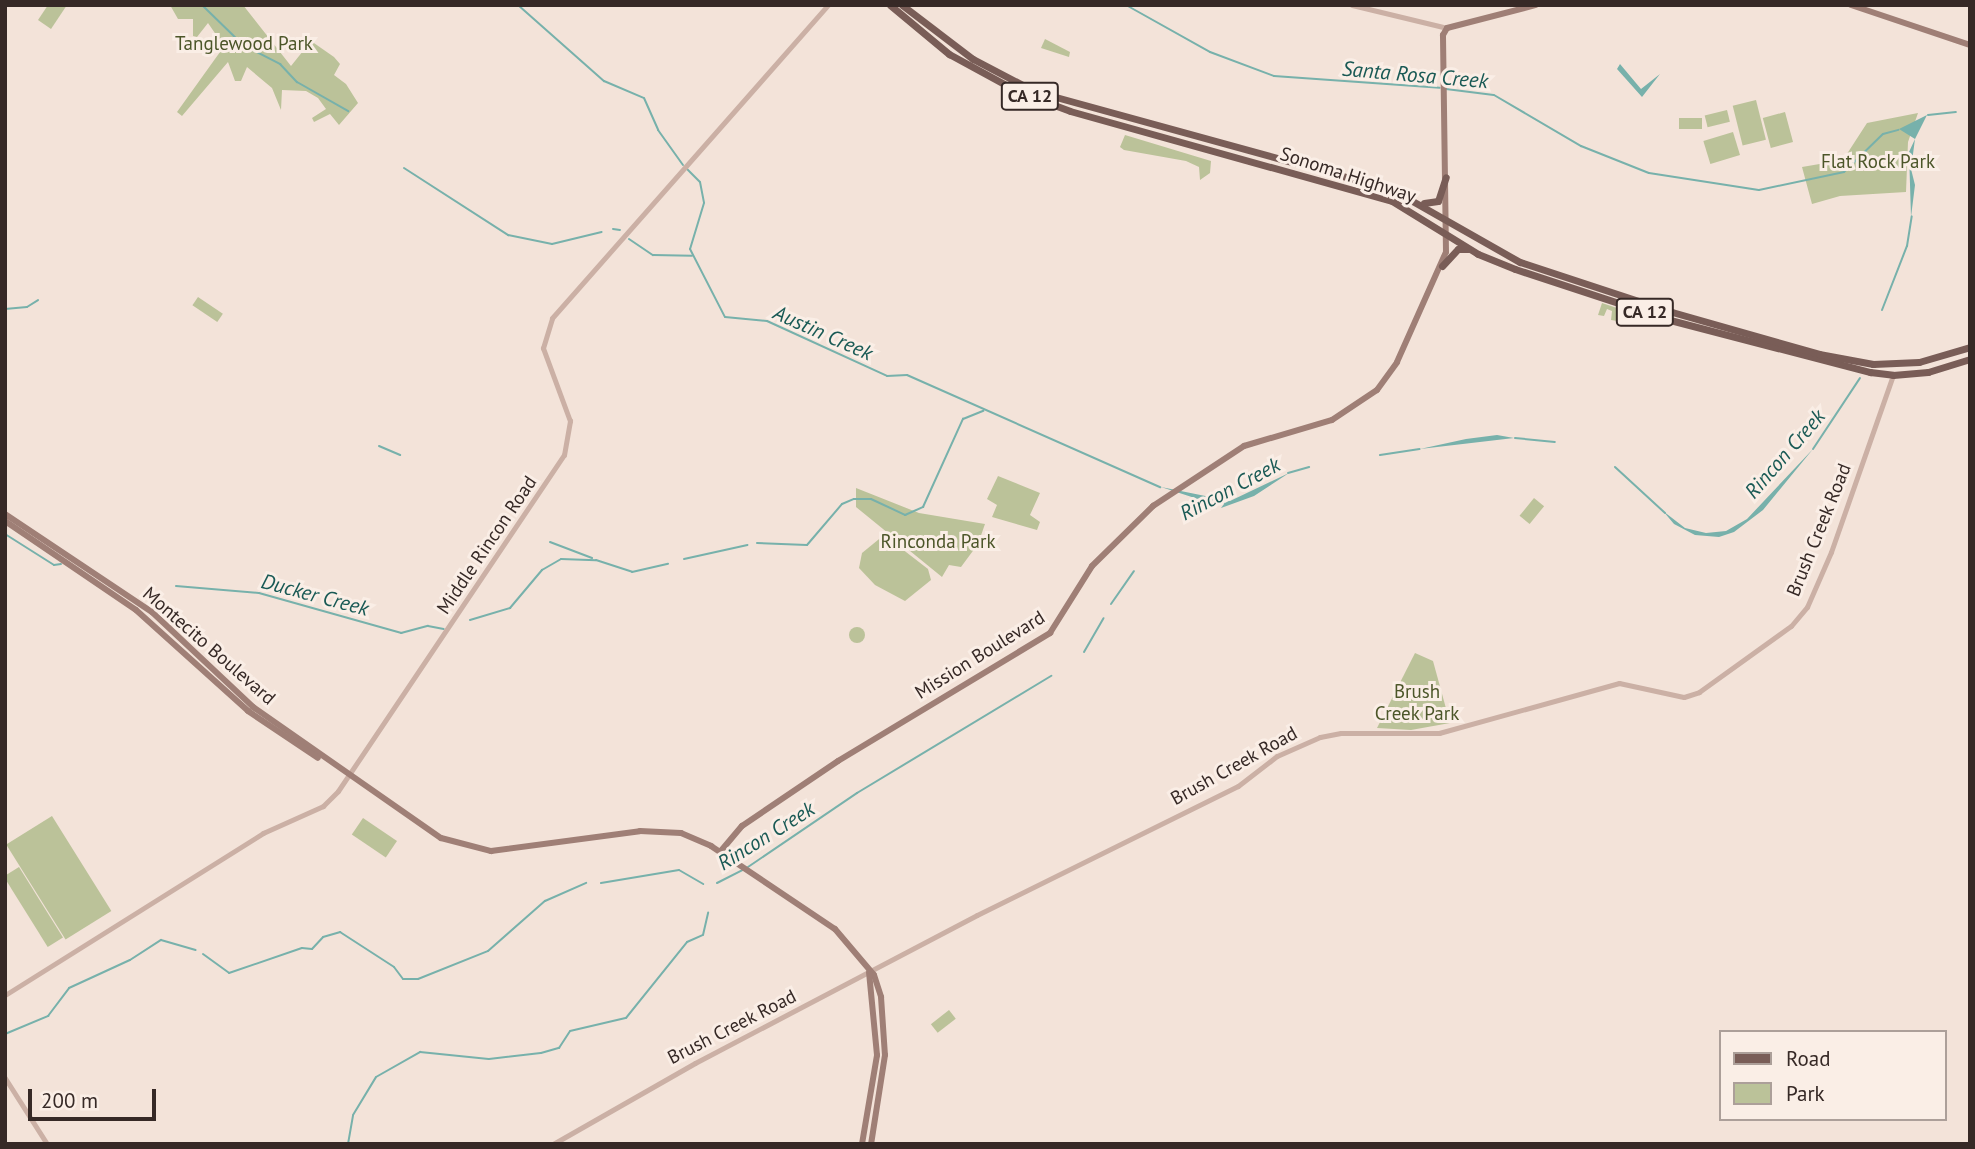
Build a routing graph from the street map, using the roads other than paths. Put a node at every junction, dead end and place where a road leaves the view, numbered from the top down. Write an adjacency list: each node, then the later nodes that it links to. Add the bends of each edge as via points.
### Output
1 (828, 5): 25 (street, Middle Rincon Road, via 552,318 543,348 569,421 564,455)
2 (890, 5): 9 (main road, Sonoma Highway / CA 12, via 948,54 1009,87 1070,111)
3 (902, 5): 9 (main road, Sonoma Highway / CA 12, via 967,55 1022,87)
4 (1352, 5): 7 (street)
5 (1536, 5): 7 (main road)
6 (1851, 5): 8 (main road)
7 (1447, 28): 10 (main road, Mission Boulevard, via 1441,43)
8 (1970, 45)
9 (1226, 150): 11 (main road, Sonoma Highway / CA 12); 13 (main road, Sonoma Highway / CA 12, via 1392,201)
10 (1446, 177): 11 (main road, via 1436,203); 12 (main road, Mission Boulevard)
11 (1419, 201): 12 (main road, Sonoma Highway / CA 12)
12 (1448, 221): 13 (main road, Mission Boulevard); 16 (main road, Sonoma Highway / CA 12, via 1529,266)
13 (1448, 233): 14 (main road, Sonoma Highway / CA 12); 15 (main road, Mission Boulevard)
14 (1470, 249): 15 (main road, via 1458,249); 16 (main road, Sonoma Highway / CA 12, via 1515,270)
15 (1442, 266): 26 (main road, Mission Boulevard, via 1397,362 1369,397 1324,424 1252,442 1168,495 1105,550 1050,633 838,761 742,826)
16 (1763, 341): 20 (main road, Sonoma Highway / CA 12)
17 (1970, 347): 19 (main road, Sonoma Highway / CA 12)
18 (1970, 359): 21 (main road, Sonoma Highway / CA 12)
19 (1896, 366): 20 (main road, Sonoma Highway / CA 12); 21 (main road)
20 (1872, 368): 21 (main road, Sonoma Highway / CA 12)
21 (1893, 376): 27 (street, Brush Creek Road, via 1807,607 1791,626 1699,692 1684,697 1619,683 1439,733 1329,734 1281,754 1238,786)
22 (5, 514): 24 (main road, Montecito Boulevard, via 152,612 253,707)
23 (5, 521): 24 (main road, Montecito Boulevard, via 136,610 248,711)
24 (320, 758): 25 (main road, Montecito Boulevard)
25 (349, 777): 26 (main road, Montecito Boulevard, via 436,835 469,848 503,850 665,830 694,837); 28 (street, Middle Rincon Road, via 323,806 263,832)
26 (720, 852): 27 (main road, Montecito Boulevard, via 842,934)
27 (869, 972): 31 (street, Brush Creek Road); 32 (main road, via 877,1055); 33 (main road, Montecito Boulevard, via 881,997 886,1039)
28 (5, 995)
29 (5, 1078): 30 (street)
30 (47, 1144)
31 (553, 1144)
32 (862, 1144)
33 (871, 1144)

